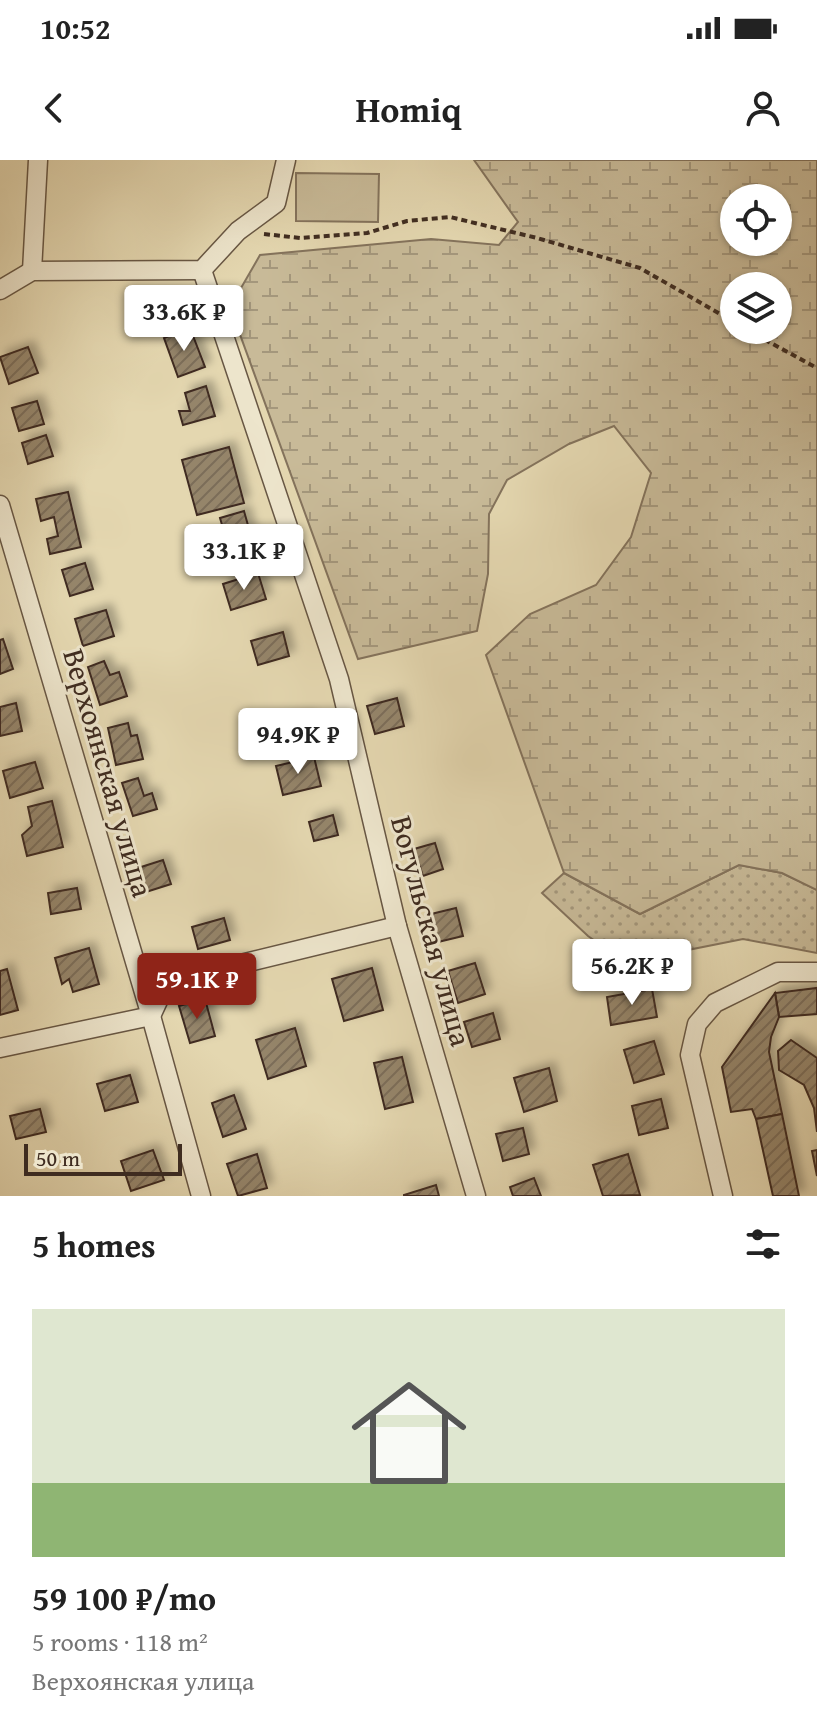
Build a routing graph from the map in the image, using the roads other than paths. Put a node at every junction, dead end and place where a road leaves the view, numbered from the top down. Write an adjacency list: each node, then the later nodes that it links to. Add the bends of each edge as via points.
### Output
1 (38, 160): 4 (street)
2 (286, 160): 3 (street, via 276,203 238,231)
3 (202, 270): 4 (street); 7 (street, Вогульская улица, via 339,679)
4 (32, 271): 5 (street)
5 (0, 290)
6 (0, 505): 9 (street, Верхоянская улица)
7 (397, 926): 9 (street, via 183,978 163,990); 12 (street, Вогульская улица)
8 (817, 972): 13 (street, via 778,972 715,1003 697,1024 690,1055)
9 (151, 1016): 10 (street); 11 (street, Верхоянская улица)
10 (0, 1048)
11 (201, 1196)
12 (476, 1196)
13 (723, 1196)

